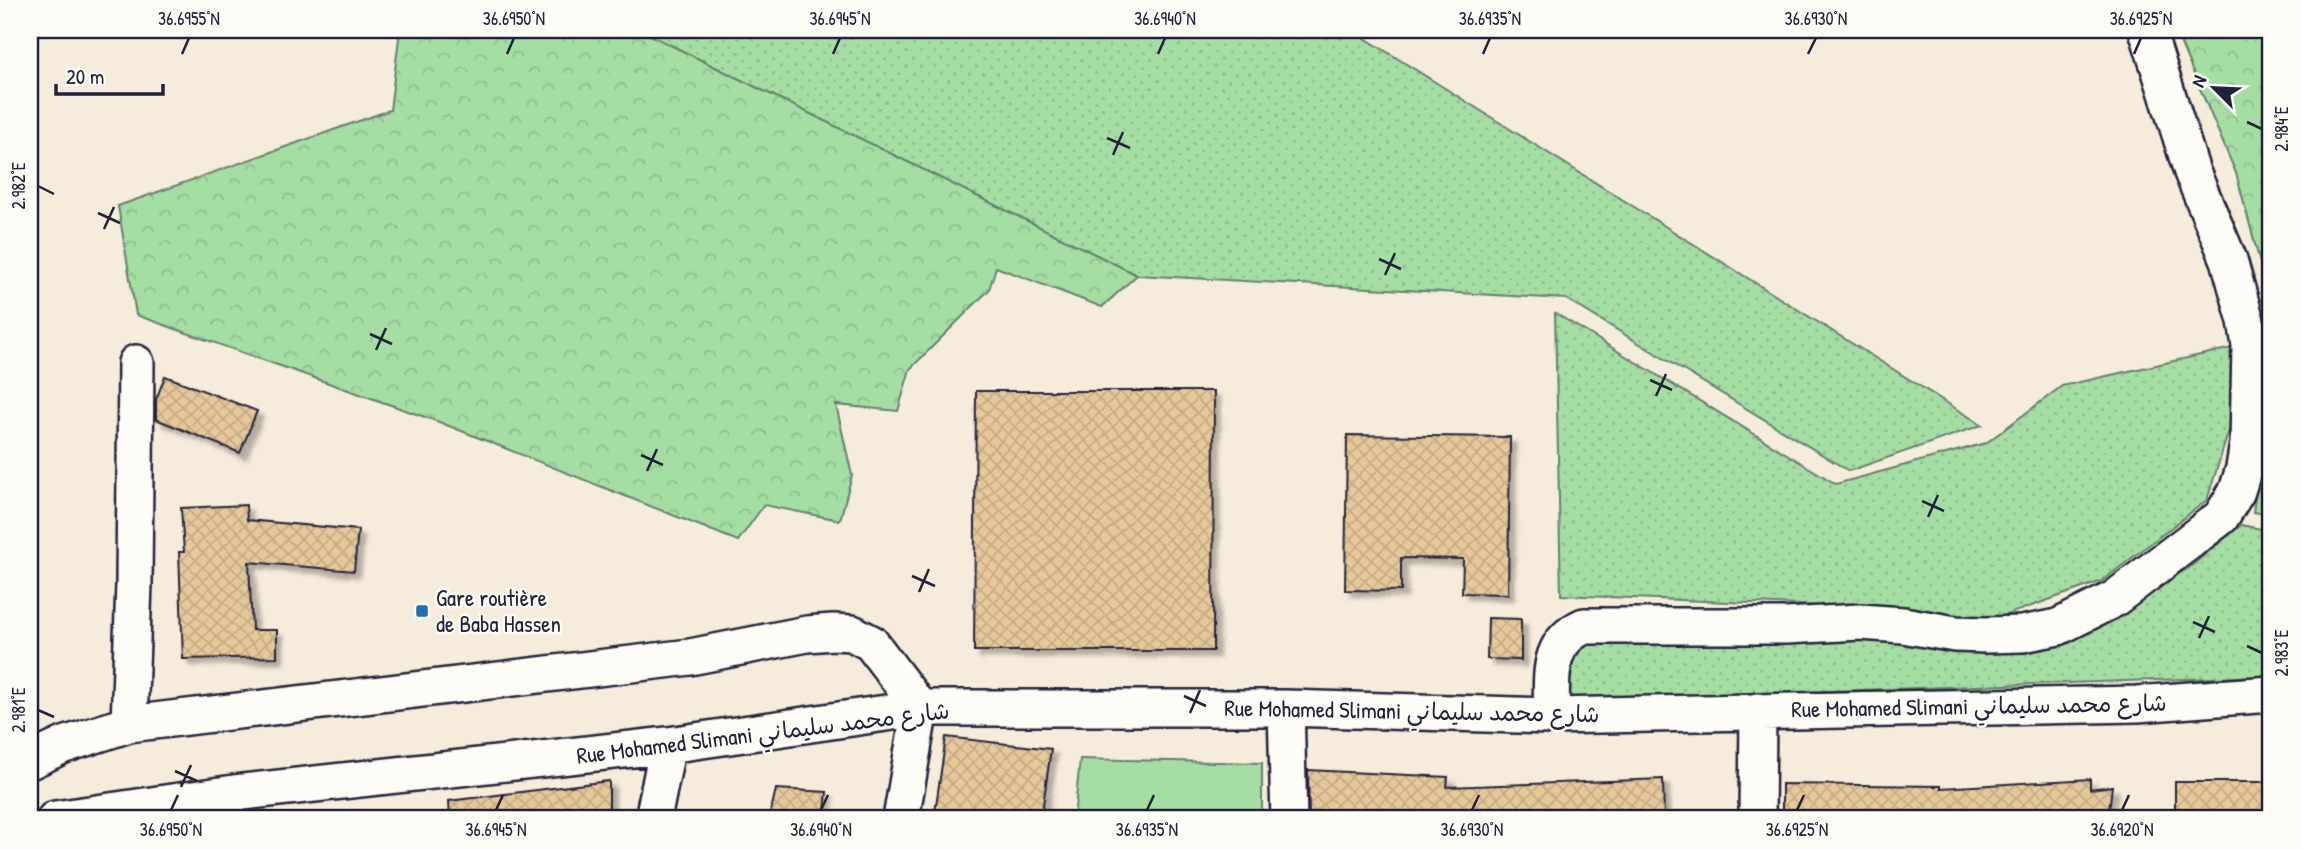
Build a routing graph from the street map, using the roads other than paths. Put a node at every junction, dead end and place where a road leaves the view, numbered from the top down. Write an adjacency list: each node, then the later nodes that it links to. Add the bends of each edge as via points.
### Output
1 (2147, 30): 7 (street, via 2192,172 2230,260 2250,345 2246,455 2237,491 2221,517 2114,599 2058,627 2022,634 1955,634 1880,622 1584,626 1564,638 1554,656)
2 (136, 363): 8 (street)
3 (2271, 694): 6 (street, Rue Mohamed Slimani شارع محمد سليماني, via 2137,704)
4 (920, 708): 5 (street, Rue Mohamed Slimani شارع محمد سليماني); 8 (street, via 871,643 852,633 833,632 690,657); 9 (street, Rue Mohamed Slimani شارع محمد سليماني); 14 (street)
5 (1286, 708): 7 (street, Rue Mohamed Slimani شارع محمد سليماني); 15 (street)
6 (1758, 711): 7 (street, Rue Mohamed Slimani شارع محمد سليماني); 16 (street)
7 (1551, 716)
8 (129, 724): 10 (street)
9 (667, 745): 11 (street, Rue Mohamed Slimani شارع محمد سليماني); 13 (street)
10 (30, 761)
11 (234, 806): 12 (street, Rue Mohamed Slimani شارع محمد سليماني)
12 (55, 819)
13 (653, 819)
14 (901, 819)
15 (1289, 819)
16 (1756, 819)

